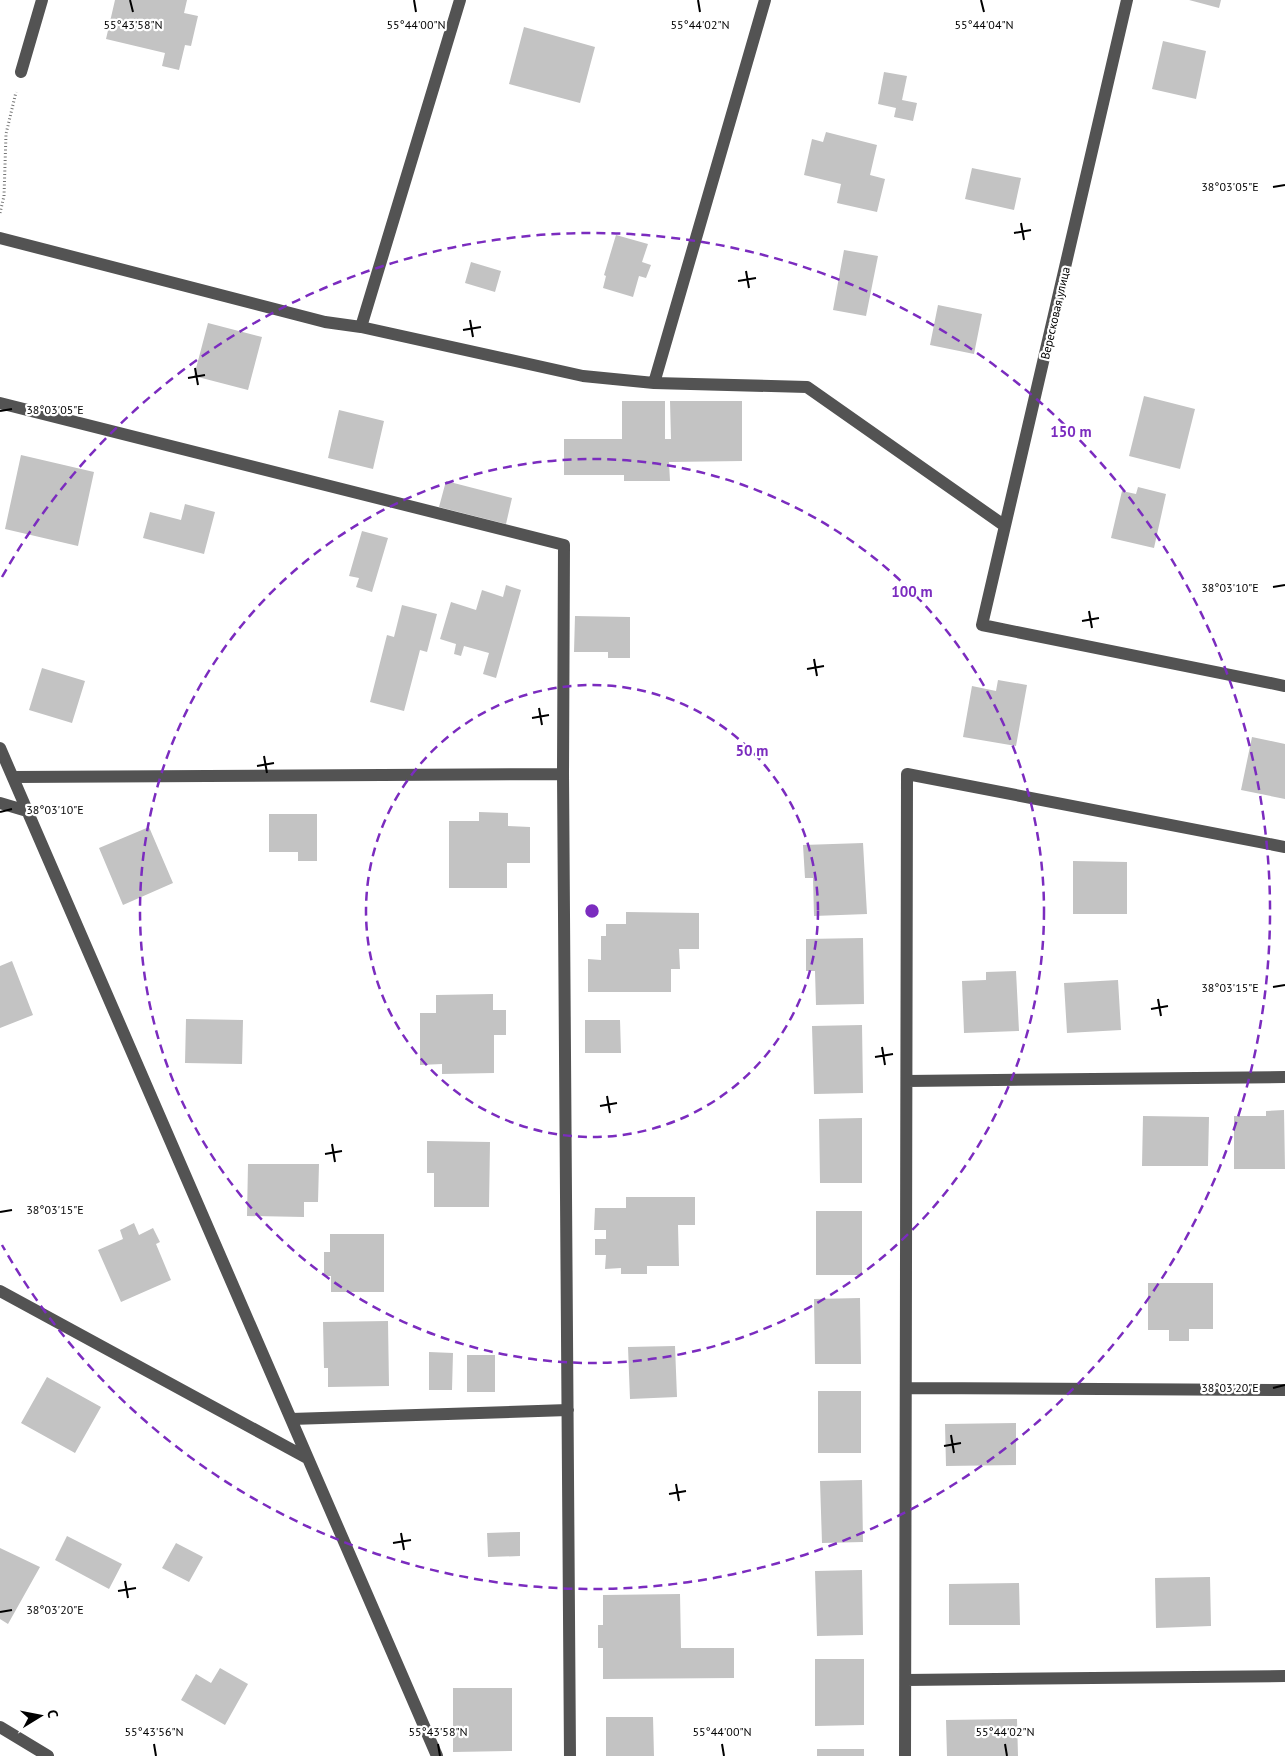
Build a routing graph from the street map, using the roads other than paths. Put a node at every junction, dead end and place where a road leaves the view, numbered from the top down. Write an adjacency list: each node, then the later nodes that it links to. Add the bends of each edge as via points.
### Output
1 (42, 0): 5 (street)
2 (460, 0): 7 (street)
3 (765, 0): 8 (street)
4 (1127, 0): 10 (street, Вересковая улица)
5 (20, 72)
6 (0, 238): 7 (street, via 325,322)
7 (361, 327): 8 (street, via 583,376)
8 (654, 383): 10 (street, via 807,387)
9 (0, 403): 13 (street, via 564,545)
10 (1005, 526): 11 (street, Вересковая улица, via 982,625)
11 (1285, 686)
12 (0, 748): 14 (street)
13 (563, 774): 14 (street); 23 (street)
14 (12, 777): 16 (street)
15 (0, 803): 16 (street)
16 (27, 811): 24 (street)
17 (1285, 847): 19 (street, via 907,774)
18 (1285, 1077): 19 (street)
19 (907, 1081): 21 (street)
20 (0, 1291): 25 (street)
21 (906, 1388): 22 (street); 27 (street)
22 (1285, 1390)
23 (568, 1410): 24 (street); 31 (street)
24 (291, 1419): 25 (street)
25 (307, 1458): 30 (street)
26 (1285, 1676): 27 (street)
27 (906, 1680): 32 (street)
28 (0, 1727): 29 (street)
29 (48, 1756)
30 (437, 1756)
31 (570, 1756)
32 (905, 1756)

